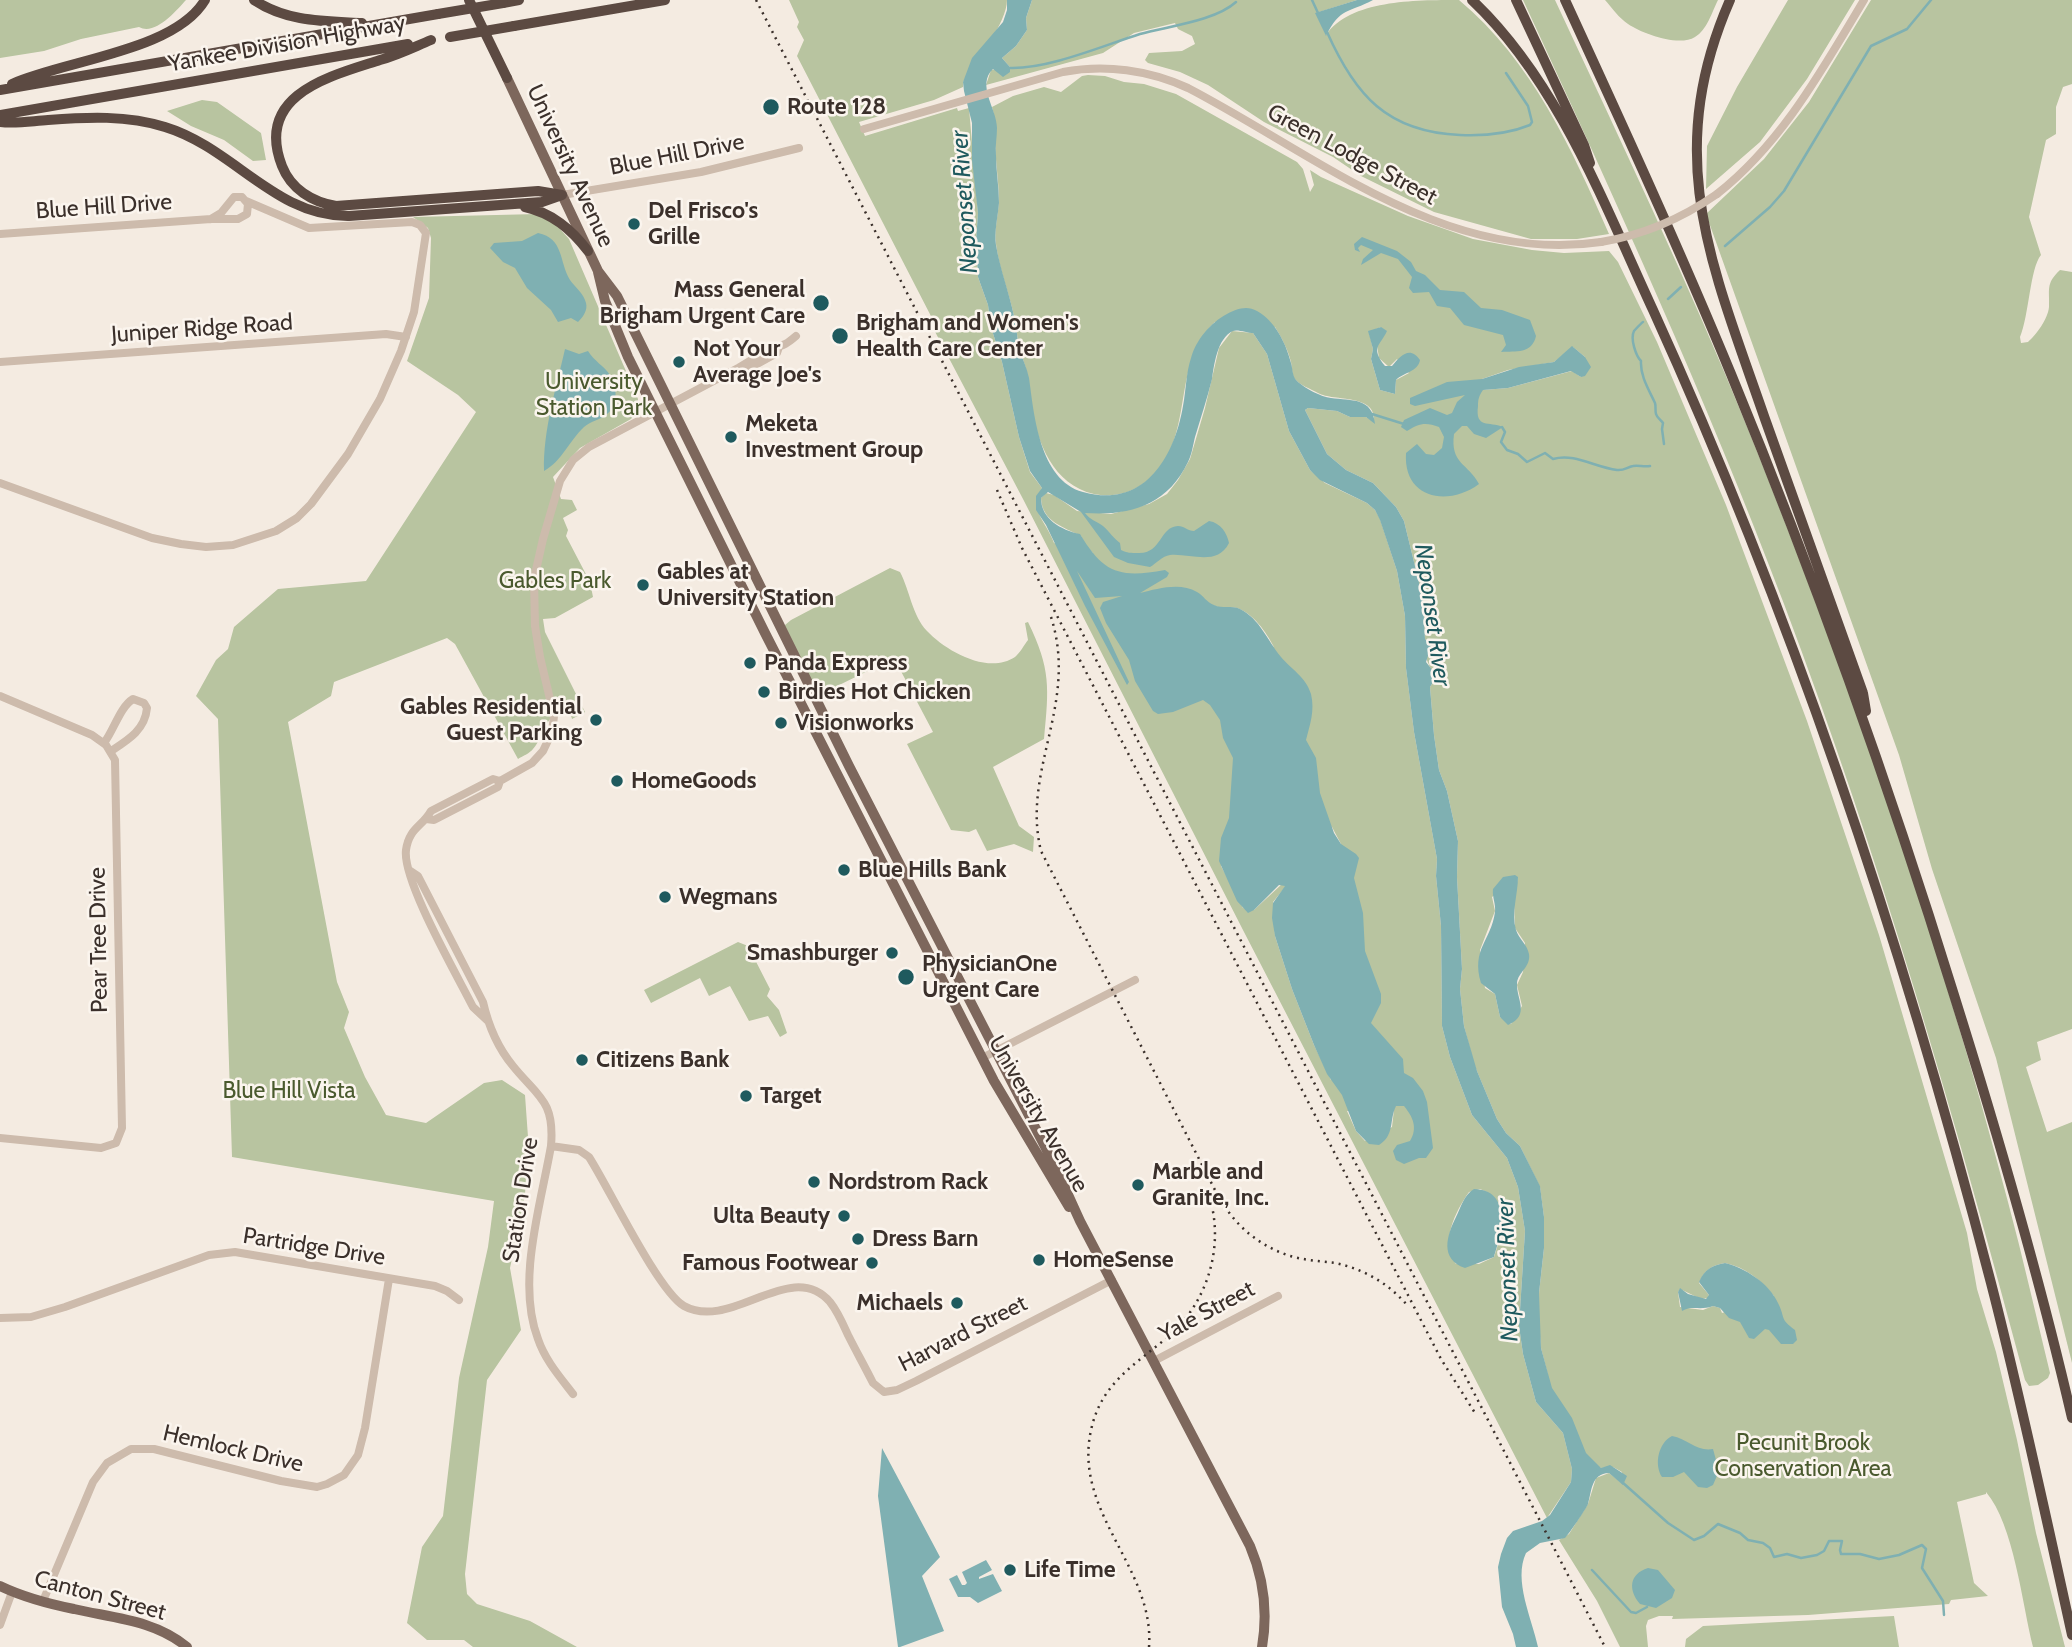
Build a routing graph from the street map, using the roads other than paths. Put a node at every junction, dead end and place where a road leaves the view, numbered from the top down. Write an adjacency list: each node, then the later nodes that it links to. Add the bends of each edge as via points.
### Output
1 (205, 0): 14 (highway, via 191,18 160,37 37,73)
2 (254, 0): 11 (highway, via 299,19)
3 (469, 0): 13 (highway)
4 (519, 0): 11 (highway, Yankee Division Highway, bridge)
5 (665, 0): 12 (highway, Yankee Division Highway, bridge)
6 (1472, 0): 21 (highway, via 1530,66)
7 (1516, 0): 21 (highway, via 1584,145)
8 (1565, 0): 34 (highway, via 1730,372)
9 (1730, 0): 34 (highway, via 1709,58 1698,111 1702,219 1723,296 1863,693)
10 (1864, 0): 17 (street, Green Lodge Street, bridge, via 1798,107 1759,156 1717,194 1687,213 1640,233 1601,242 1524,243 1437,221 1371,192 1188,88 1150,74 1114,69 1057,74)
11 (382, 24): 14 (highway, Yankee Division Highway)
12 (431, 40): 15 (highway, Yankee Division Highway); 19 (highway, via 317,82 294,98 279,122 277,140 282,166 294,184 317,201 336,205 538,191)
13 (506, 78): 19 (main road, University Avenue)
14 (0, 90)
15 (0, 115)
16 (0, 122): 22 (highway, via 103,118 156,124 216,150 293,204 328,215)
17 (864, 128)
18 (799, 148): 19 (street, Blue Hill Drive, via 701,172)
19 (562, 195): 22 (highway); 25 (main road, University Avenue)
20 (246, 201): 23 (street, via 234,197); 23 (street, Blue Hill Drive, via 248,211 242,218); 28 (street, via 309,228 412,222 422,227 426,237 420,284)
21 (1602, 201): 55 (highway, via 1691,394 1744,524 1877,894 1987,1269)
22 (508, 205): 25 (highway, via 554,218)
23 (211, 219): 24 (street, Blue Hill Drive)
24 (0, 234)
25 (589, 251): 26 (main road, University Avenue)
26 (598, 271): 30 (main road, University Avenue, via 617,296); 31 (main road, University Avenue, via 609,312)
27 (796, 336): 30 (street, Station Drive)
28 (406, 337): 29 (street, Juniper Ridge Road, via 386,334); 32 (street, via 374,412 329,481 297,517 255,539 206,547 152,538)
29 (0, 362)
30 (669, 405): 31 (street, Station Drive); 38 (main road, University Avenue)
31 (654, 412): 39 (main road, University Avenue); 41 (street, Station Drive, via 584,450 560,481 540,549 533,596 538,648 554,716 552,733 539,757 522,770 500,781 493,779 431,811 413,829 406,851 409,870 418,876 507,1058 544,1101 551,1122)
32 (0, 483)
33 (0, 696): 35 (street)
34 (1871, 738): 50 (highway, via 2005,1159)
35 (104, 743): 36 (street); 36 (street, via 127,703 133,699 144,703 147,715 135,736)
36 (111, 751): 40 (street, Pear Tree Drive, via 117,777 119,1140 102,1148)
37 (1135, 980): 38 (street)
38 (995, 1051): 39 (street); 42 (main road, University Avenue)
39 (982, 1058): 42 (main road, University Avenue, via 1047,1174)
40 (0, 1138)
41 (551, 1146): 44 (street, Harvard Street, via 579,1150 589,1157 661,1281 678,1302 709,1313 790,1287 812,1290 832,1304 873,1383 884,1392 916,1381); 49 (street, Station Drive, via 528,1294 538,1340)
42 (1080, 1222): 44 (main road, University Avenue)
43 (389, 1279): 46 (street, Partridge Drive, via 435,1286); 47 (street, Partridge Drive, via 234,1252 209,1255 31,1317); 53 (street, Hemlock Drive, via 365,1428 358,1455 344,1475 317,1487 154,1449 131,1449 107,1463 93,1482)
44 (1112, 1280): 48 (main road, University Avenue)
45 (1278, 1296): 48 (street, Yale Street)
46 (459, 1300)
47 (0, 1318)
48 (1154, 1361): 57 (main road, University Avenue, via 1256,1561 1265,1600)
49 (573, 1394)
50 (2072, 1418)
51 (0, 1586): 52 (main road, Canton Street)
52 (12, 1592): 53 (main road, Canton Street); 54 (street)
53 (43, 1601): 56 (main road, Canton Street, via 141,1622 167,1632)
54 (0, 1625)
55 (2072, 1635)
56 (187, 1647)
57 (1262, 1647)

